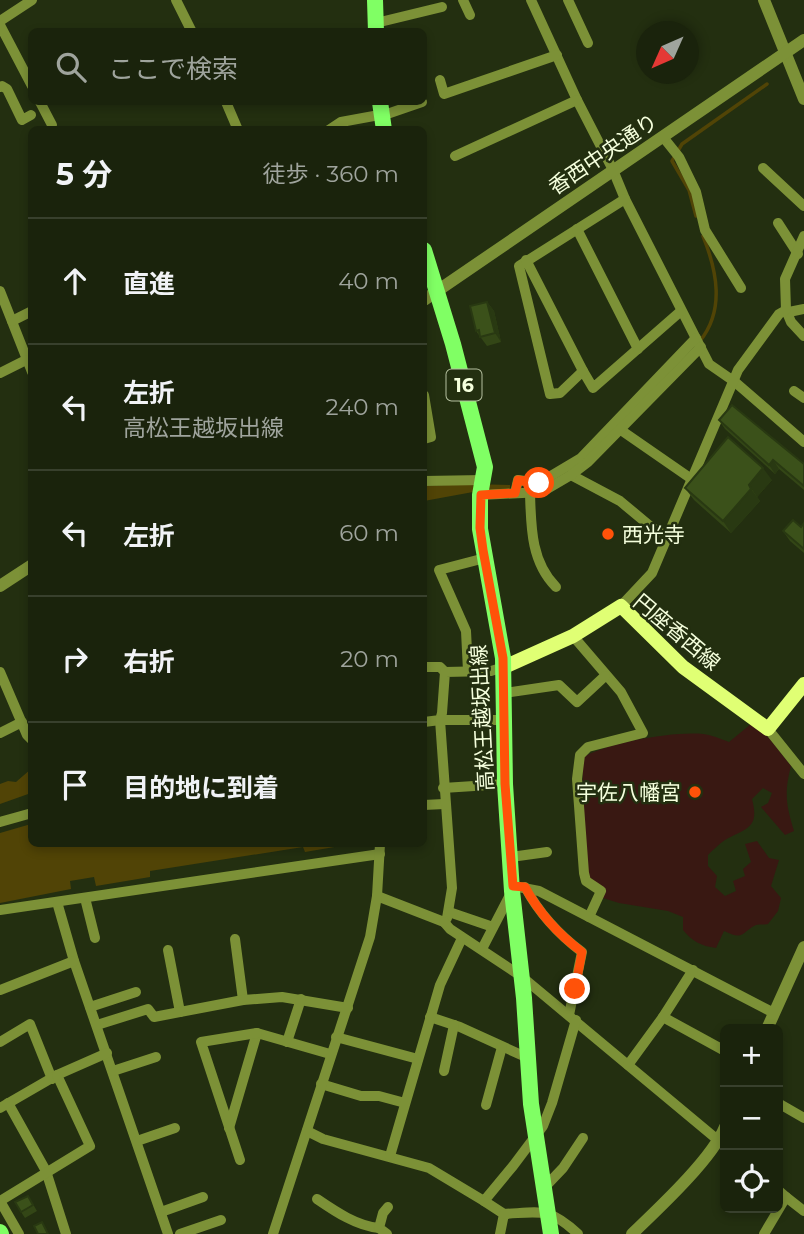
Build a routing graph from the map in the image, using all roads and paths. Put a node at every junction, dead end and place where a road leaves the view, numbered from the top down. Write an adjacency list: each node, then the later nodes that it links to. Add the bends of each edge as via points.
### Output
1 (32, 0): 10 (street)
2 (176, 0): 12 (street)
3 (375, 0): 11 (main road)
4 (463, 0): 9 (street)
5 (533, 0): 16 (street)
6 (568, 0): 14 (street)
7 (764, 0): 15 (street)
8 (442, 7): 11 (street)
9 (470, 15)
10 (0, 21): 17 (street)
11 (376, 27)
12 (190, 28)
13 (804, 40): 15 (street, 香西中央通り)
14 (588, 43)
15 (786, 53): 23 (street); 32 (street, 香西中央通り)
16 (557, 55): 20 (street); 22 (street)
17 (28, 78)
18 (440, 80): 20 (street)
19 (0, 87): 27 (street, via 7,89 22,120)
20 (444, 94): 21 (street)
21 (427, 100)
22 (577, 100): 33 (street); 35 (street)
23 (804, 100)
24 (42, 105): 29 (street)
25 (227, 105): 30 (street)
26 (411, 105): 28 (street)
27 (32, 115)
28 (382, 115): 31 (street)
29 (52, 125)
30 (236, 126)
31 (336, 126)
32 (663, 137): 35 (street, 香西中央通り); 44 (street, via 696,192 705,230)
33 (455, 156)
34 (763, 168): 37 (street)
35 (613, 170): 36 (street); 46 (street, 香西中央通り)
36 (625, 199): 39 (street); 49 (street)
37 (804, 206)
38 (778, 223): 41 (street)
39 (577, 229): 42 (street); 54 (street)
40 (804, 236): 41 (street)
41 (798, 254): 48 (street, via 785,279)
42 (526, 260): 56 (street); 56 (street, via 519,266 550,394 560,393)
43 (427, 273): 46 (main road, 高松王越坂出線 / 16)
44 (740, 288)
45 (1, 294): 51 (street)
46 (430, 296): 69 (main road, 高松王越坂出線 / 16, via 478,436 485,467)
47 (804, 309): 48 (street)
48 (786, 310): 52 (street); 58 (street, via 738,370)
49 (681, 311): 53 (street); 54 (street)
50 (28, 313): 51 (street)
51 (12, 321): 55 (street)
52 (804, 336)
53 (698, 343): 58 (street, via 709,363); 62 (street)
54 (638, 349): 56 (street, via 593,387)
55 (27, 354): 57 (street)
56 (583, 371)
57 (0, 373)
58 (735, 382): 64 (street); 66 (street)
59 (794, 391): 60 (street)
60 (804, 398)
61 (427, 413): 63 (street, via 431,437)
62 (616, 428): 65 (street); 66 (street); 68 (street)
63 (427, 438)
64 (804, 442)
65 (571, 475): 68 (street); 72 (street, via 621,501)
66 (693, 480): 72 (street)
67 (427, 481): 69 (street)
68 (543, 486): 70 (street, via 518,480); 71 (street)
69 (482, 487): 70 (street); 73 (main road, 高松王越坂出線 / 16, via 480,528)
70 (515, 489): 71 (street)
71 (530, 493): 76 (street, via 533,543 543,571)
72 (668, 538): 77 (street, via 652,573)
73 (485, 558): 80 (main road, 高松王越坂出線 / 16); 81 (street, via 439,570 466,631)
74 (28, 568): 75 (street)
75 (0, 586)
76 (556, 587)
77 (621, 606): 78 (main road, 円座香西線); 91 (main road, 円座香西線, via 683,667)
78 (573, 636): 80 (main road, 円座香西線); 84 (street)
79 (427, 667): 83 (street, via 440,667)
80 (503, 667): 81 (street); 86 (main road, 高松王越坂出線 / 16)
81 (468, 671): 83 (street)
82 (0, 672): 89 (street)
83 (444, 672): 87 (street)
84 (605, 676): 86 (street, via 577,702 559,685); 110 (street, via 621,692 643,733 587,747 580,755 577,779 584,873 586,881 601,891)
85 (804, 684): 91 (main road)
86 (505, 693): 88 (main road, 高松王越坂出線 / 16)
87 (440, 720): 88 (street); 90 (street); 96 (street)
88 (504, 720): 95 (main road, 高松王越坂出線 / 16)
89 (22, 722): 92 (street); 93 (street)
90 (427, 722)
91 (768, 729): 94 (street)
92 (0, 733)
93 (28, 733)
94 (804, 774)
95 (505, 784): 96 (street); 103 (main road, 高松王越坂出線 / 16)
96 (443, 788): 97 (street)
97 (444, 804): 98 (street); 109 (street, via 452,888)
98 (427, 805)
99 (28, 814): 100 (street)
100 (0, 822)
101 (380, 848): 105 (street); 106 (street)
102 (547, 852): 103 (street)
103 (511, 857): 104 (main road, 高松王越坂出線 / 16)
104 (516, 888): 110 (street, via 539,891); 111 (street); 121 (main road, 高松王越坂出線 / 16); 132 (street, via 582,952)
105 (377, 896): 109 (street); 127 (street, via 370,937)
106 (85, 898): 107 (street); 112 (street)
107 (57, 902): 108 (street); 118 (street)
108 (0, 910)
109 (447, 917): 111 (street); 113 (street, via 446,926)
110 (589, 917): 120 (street)
111 (493, 927): 116 (street)
112 (95, 938)
113 (462, 938): 116 (street); 130 (street)
114 (235, 939): 125 (street)
115 (804, 947): 119 (street)
116 (482, 949): 121 (street)
117 (168, 950): 128 (street)
118 (74, 961): 122 (street); 126 (street)
119 (801, 965): 129 (street)
120 (693, 970): 129 (street); 131 (street)
121 (521, 976): 132 (street); 145 (main road, 高松王越坂出線 / 16)
122 (0, 990)
123 (136, 992): 126 (street)
124 (301, 999): 125 (street); 127 (street); 139 (street)
125 (243, 1000): 128 (street)
126 (90, 1007): 134 (street)
127 (348, 1008): 137 (street)
128 (180, 1012): 134 (street, via 155,1017 148,1009)
129 (774, 1013): 133 (street)
130 (430, 1017): 135 (street); 146 (street)
131 (663, 1017): 141 (street); 147 (street)
132 (573, 1018): 147 (street); 162 (street, via 552,1103)
133 (769, 1024)
134 (97, 1025): 142 (street)
135 (454, 1025): 140 (street); 149 (street)
136 (257, 1033): 139 (street); 152 (street); 153 (street, via 201,1042)
137 (335, 1037): 143 (street); 146 (street)
138 (0, 1042): 150 (street, via 30,1024)
139 (287, 1042): 143 (street)
140 (502, 1047): 145 (street); 156 (street)
141 (720, 1048)
142 (107, 1053): 148 (street); 150 (street)
143 (330, 1054): 151 (street)
144 (156, 1057): 148 (street)
145 (528, 1058): 162 (main road, 高松王越坂出線 / 16)
146 (418, 1059): 154 (street)
147 (628, 1065): 165 (street)
148 (113, 1071): 164 (street)
149 (443, 1071)
150 (55, 1077): 155 (street); 169 (street, via 90,1146)
151 (321, 1084): 154 (street); 161 (street)
152 (242, 1089): 153 (street); 160 (street)
153 (217, 1091): 160 (street)
154 (405, 1103): 167 (street)
155 (4, 1105): 169 (street)
156 (486, 1105)
157 (783, 1106): 158 (street)
158 (804, 1118)
159 (175, 1128): 164 (street)
160 (229, 1128): 168 (street)
161 (307, 1131): 167 (street); 188 (street)
162 (534, 1136): 170 (main road, 高松王越坂出線 / 16); 175 (street)
163 (583, 1138): 170 (street)
164 (137, 1141): 179 (street)
165 (720, 1142)
166 (720, 1146): 192 (street)
167 (390, 1156): 175 (street, via 429,1168)
168 (240, 1160)
169 (46, 1171): 174 (street); 185 (street)
170 (543, 1189): 177 (main road, 高松王越坂出線 / 16)
171 (783, 1194): 178 (street)
172 (204, 1197): 179 (street)
173 (317, 1199): 183 (street)
174 (0, 1201): 184 (street)
175 (484, 1201): 181 (street)
176 (388, 1207): 183 (street, via 383,1213)
177 (546, 1211): 181 (street); 190 (main road, 高松王越坂出線 / 16); 191 (street)
178 (804, 1211)
179 (161, 1212): 186 (street)
180 (773, 1213): 193 (street)
181 (504, 1214): 189 (street)
182 (221, 1220): 187 (street)
183 (383, 1231)
184 (19, 1234)
185 (66, 1234)
186 (168, 1234)
187 (180, 1234)
188 (273, 1234)
189 (500, 1234)
190 (551, 1234)
191 (578, 1234)
192 (632, 1234)
193 (764, 1234)

